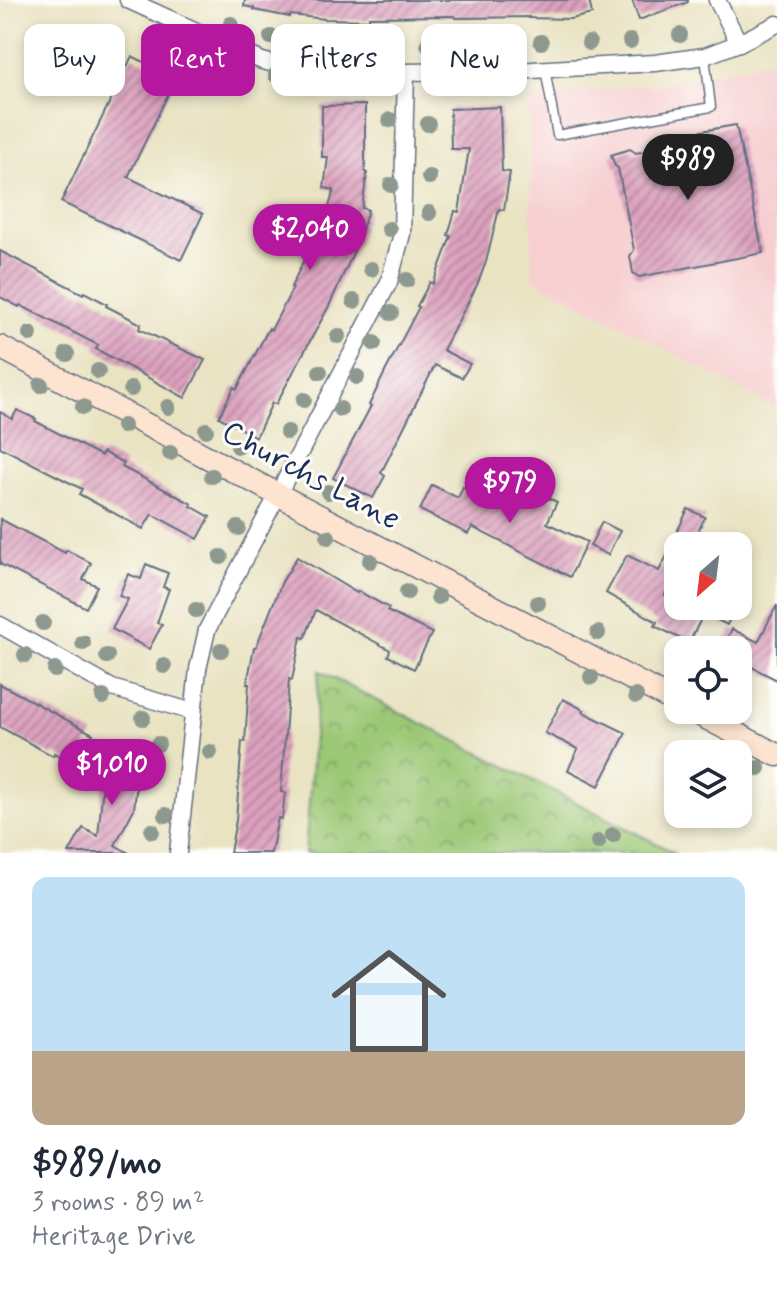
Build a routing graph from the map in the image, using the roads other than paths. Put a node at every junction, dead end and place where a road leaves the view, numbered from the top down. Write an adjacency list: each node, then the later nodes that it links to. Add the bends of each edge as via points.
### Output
1 (128, 0): 7 (street, via 262,61 296,69)
2 (717, 0): 4 (street)
3 (777, 24): 4 (street)
4 (739, 43): 5 (street)
5 (705, 56): 6 (street); 6 (lane, via 711,107 557,135)
6 (545, 68): 7 (street)
7 (406, 72): 9 (street, via 402,234 389,282)
8 (0, 347): 9 (street, Churchs Lane)
9 (277, 494): 11 (street, Churchs Lane); 12 (street, via 207,630)
10 (0, 625): 12 (street, via 112,688)
11 (664, 696)
12 (193, 712): 15 (street)
13 (718, 724): 14 (street)
14 (777, 755)
15 (178, 853)

